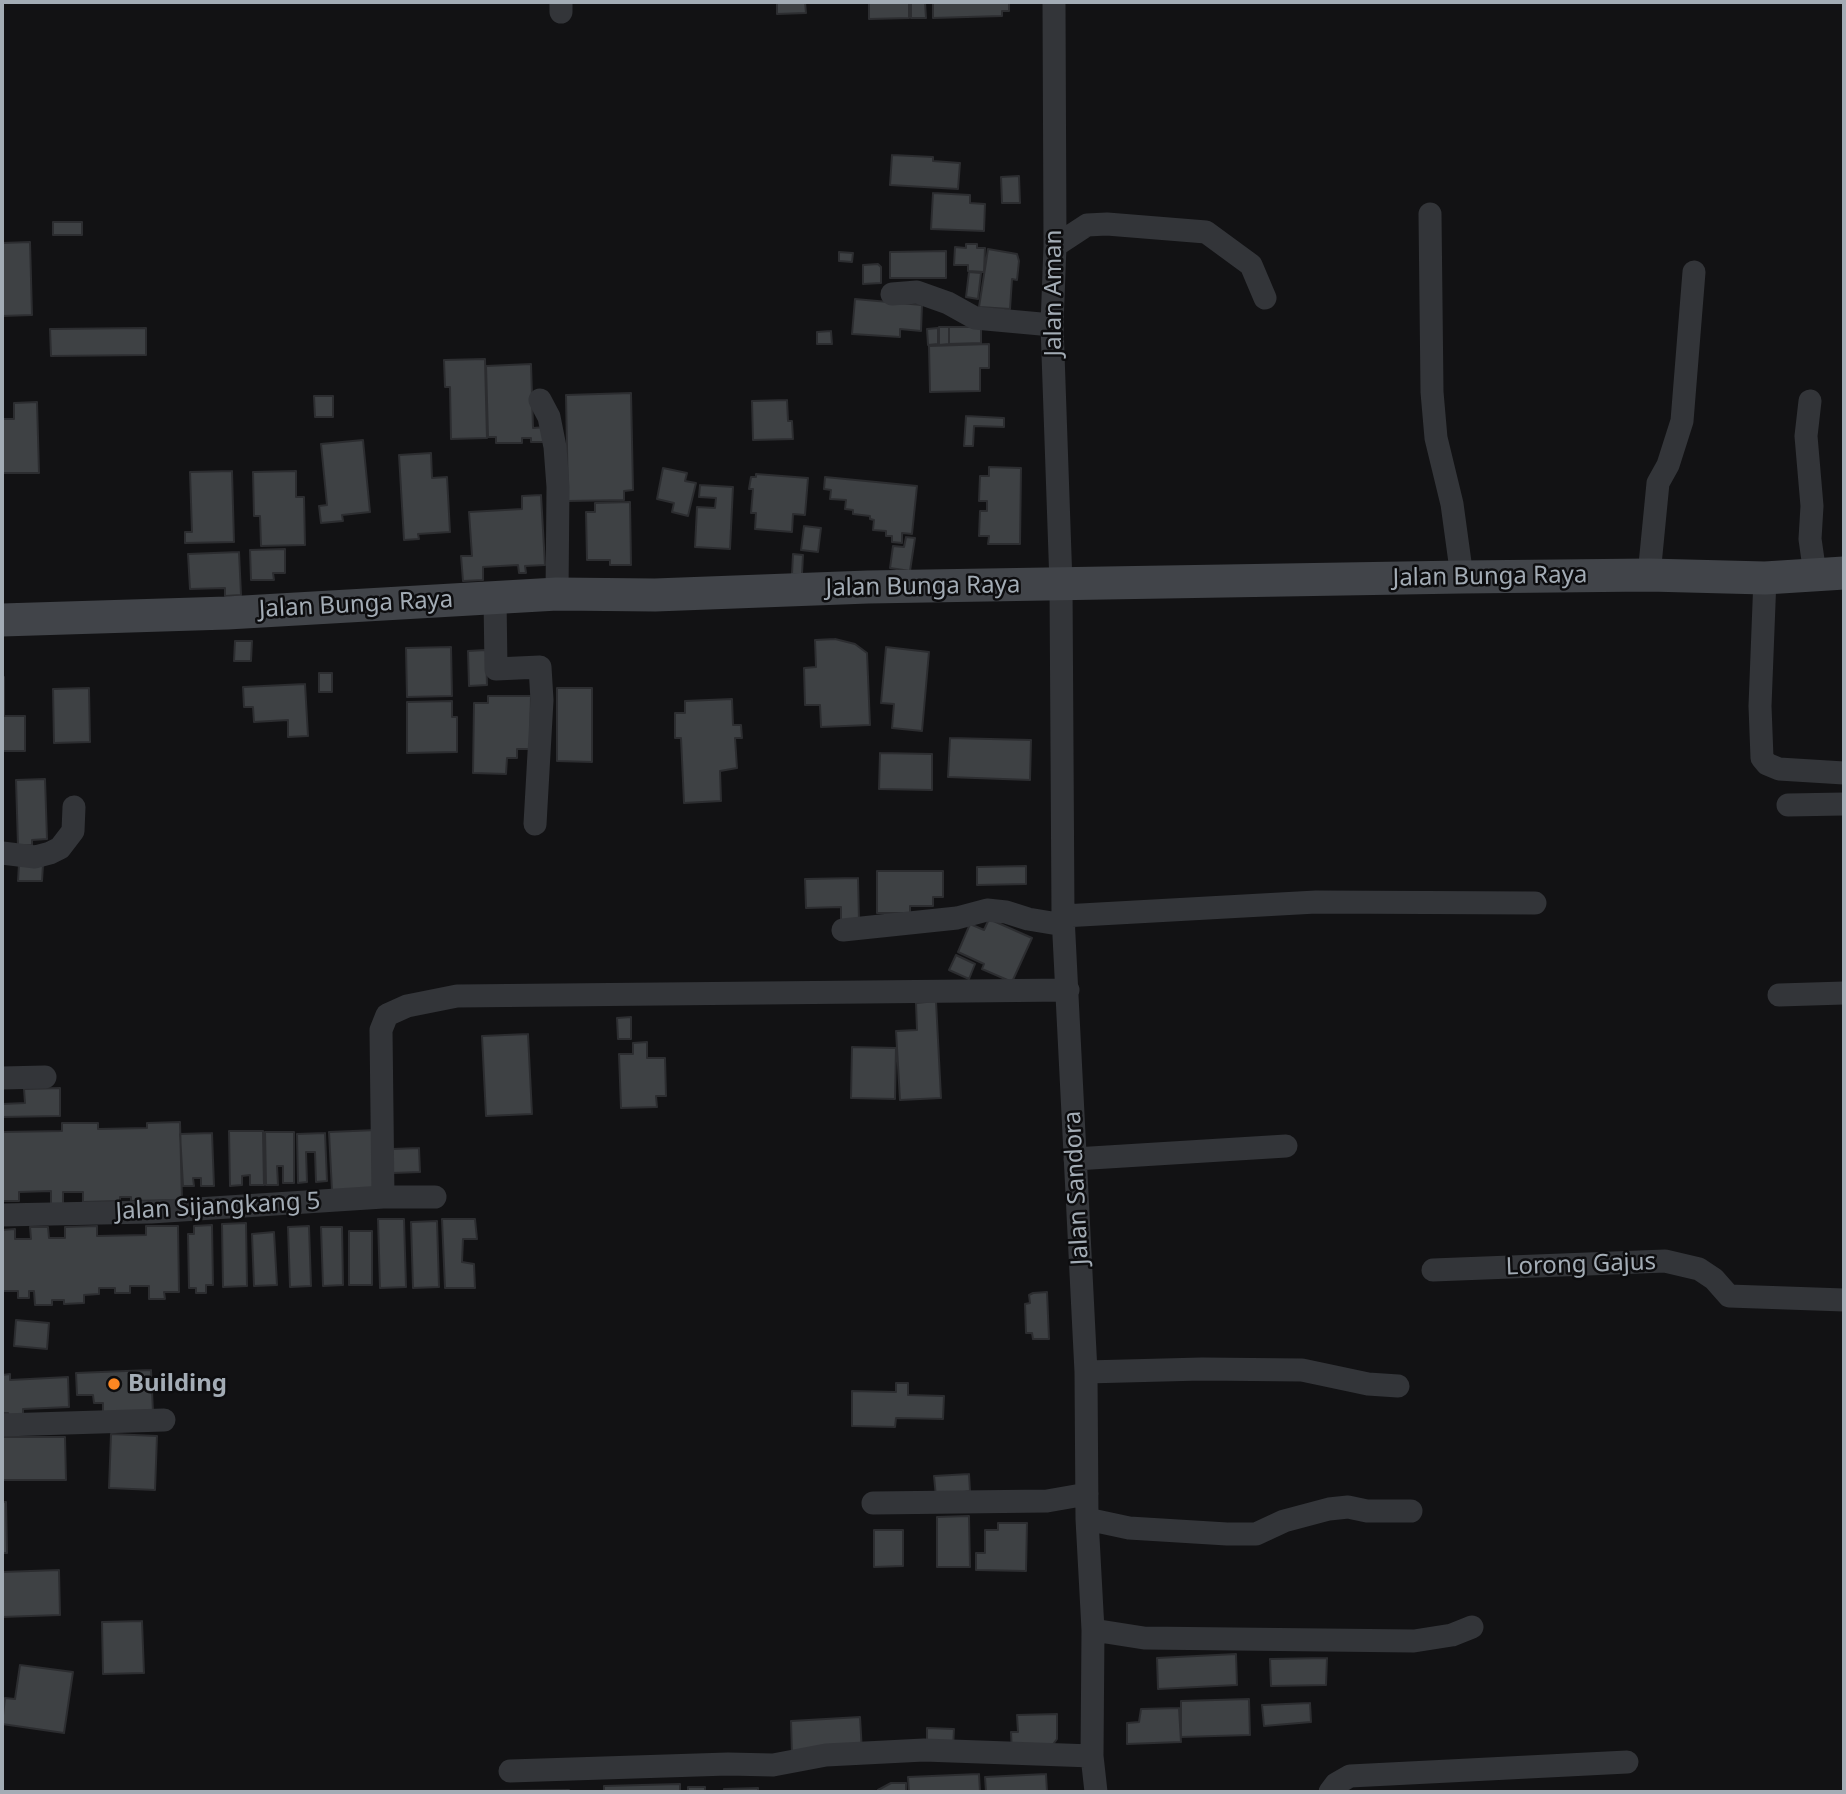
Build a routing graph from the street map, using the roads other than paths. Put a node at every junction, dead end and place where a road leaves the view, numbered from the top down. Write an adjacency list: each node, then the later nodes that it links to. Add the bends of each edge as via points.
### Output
1 (1054, 2): 3 (street, Jalan Aman)
2 (1430, 214): 12 (street, via 1436,438 1452,504)
3 (1055, 246): 6 (street, via 1087,225 1206,232 1251,265); 7 (street, Jalan Aman)
4 (1694, 272): 11 (street, via 1682,421 1658,483)
5 (892, 294): 7 (street, via 917,292 975,318)
6 (1265, 298)
7 (1052, 325): 14 (street, Jalan Aman)
8 (540, 400): 15 (street, via 555,447)
9 (1810, 401): 10 (street, via 1806,436 1810,539)
10 (1830, 574): 13 (street, Jalan Bunga Raya)
11 (1649, 576): 12 (street, Jalan Bunga Raya); 13 (street, Jalan Bunga Raya)
12 (1462, 577): 14 (street, Jalan Bunga Raya)
13 (1765, 578): 18 (street, via 1762,758 1779,769)
14 (1060, 584): 15 (street, Jalan Bunga Raya); 25 (street, Jalan Sandora)
15 (557, 594): 16 (street, Jalan Bunga Raya)
16 (495, 597): 17 (street, Jalan Bunga Raya); 22 (street, via 496,669 540,667)
17 (2, 620)
18 (1844, 773)
19 (1787, 804): 20 (street)
20 (1844, 804)
21 (74, 807): 23 (street, via 73,831 60,848 35,857)
22 (535, 824)
23 (2, 853)
24 (1535, 903): 25 (street, via 1316,902)
25 (1063, 921): 26 (street, via 987,910 957,918); 27 (street, Jalan Sandora)
26 (843, 930)
27 (1068, 990): 33 (street, Jalan Sandora); 34 (street, via 457,996 407,1006 387,1015 381,1030)
28 (1844, 993): 29 (street)
29 (1779, 995)
30 (46, 1077): 31 (street)
31 (2, 1078)
32 (1286, 1146): 33 (street)
33 (1075, 1159): 39 (street, Jalan Sandora)
34 (383, 1197): 35 (street, Jalan Sijangkang 5); 36 (street, Jalan Sijangkang 5, via 151,1212)
35 (435, 1197)
36 (2, 1215)
37 (1433, 1270): 38 (street, Lorong Gajus, via 1665,1261 1699,1269 1729,1296)
38 (1844, 1300)
39 (1086, 1372): 40 (street, via 1302,1370); 43 (street, Jalan Sandora)
40 (1398, 1386)
41 (164, 1420): 42 (street)
42 (2, 1425)
43 (1087, 1494): 44 (street, via 1047,1501); 46 (street, Jalan Sandora)
44 (873, 1503)
45 (1411, 1511): 46 (street, via 1329,1509 1256,1534 1129,1528)
46 (1087, 1519): 48 (street, Jalan Sandora)
47 (1472, 1627): 48 (street, via 1414,1642 1144,1638)
48 (1093, 1630): 49 (street, Jalan Sandora)
49 (1093, 1756): 51 (street, via 924,1751 826,1755 773,1765); 52 (street, Jalan Sandora)
50 (1627, 1762): 53 (street, via 1350,1776)
51 (510, 1771)
52 (1096, 1792)
53 (1329, 1792)

